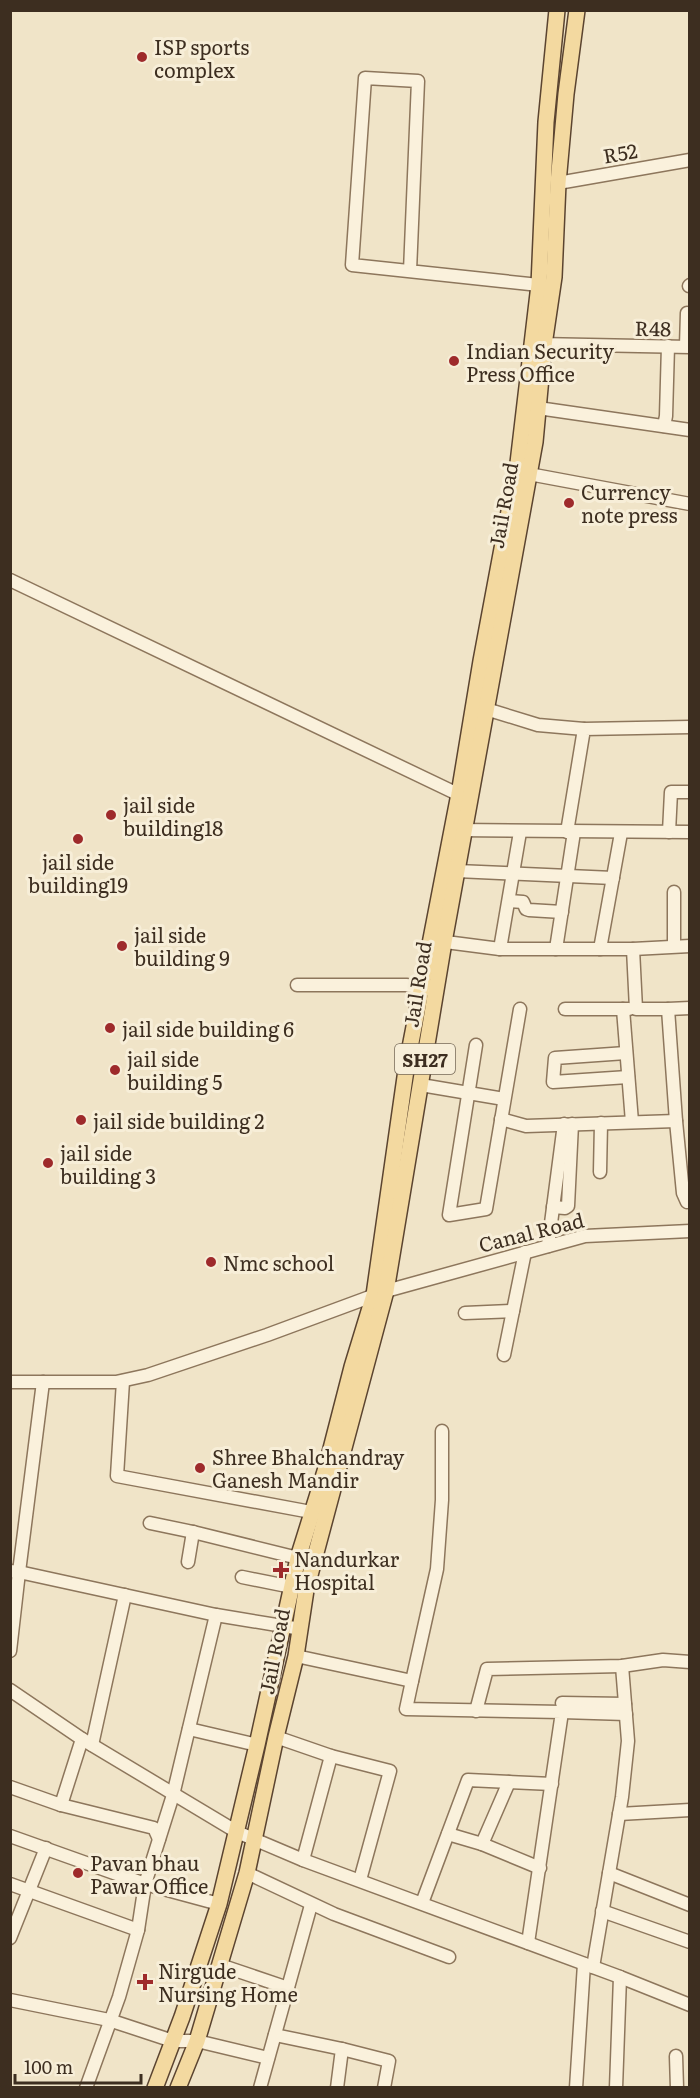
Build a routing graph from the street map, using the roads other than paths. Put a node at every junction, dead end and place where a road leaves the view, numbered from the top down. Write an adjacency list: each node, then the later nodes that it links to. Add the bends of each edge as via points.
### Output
1 (557, 10): 3 (main road)
2 (577, 10): 4 (main road, Jail Road / SH27)
3 (549, 92): 4 (main road); 8 (main road)
4 (566, 94): 6 (main road, Jail Road / SH27)
5 (690, 160): 6 (street, R52)
6 (558, 183): 10 (main road, Jail Road / SH27, via 554,277)
7 (410, 271): 7 (street, via 352,265 365,78 418,81); 8 (street)
8 (539, 285): 10 (main road)
9 (687, 312): 12 (street)
10 (537, 344): 11 (street, R48); 13 (main road, Jail Road / SH27); 19 (main road)
11 (668, 346): 12 (street, R48); 14 (street)
12 (688, 346)
13 (538, 408): 14 (street); 16 (main road, Jail Road / SH27)
14 (664, 426): 15 (street)
15 (690, 430)
16 (529, 474): 17 (street); 19 (main road, Jail Road / SH27)
17 (690, 504)
18 (10, 580): 24 (street)
19 (494, 627): 20 (main road, Jail Road / SH27); 24 (main road)
20 (486, 709): 22 (street, via 538,725); 24 (main road, Jail Road / SH27)
21 (690, 727): 22 (street)
22 (584, 729): 27 (street)
23 (690, 792): 28 (street, via 670,792)
24 (464, 797): 25 (main road, Jail Road / SH27)
25 (458, 830): 26 (street); 31 (main road, Jail Road / SH27); 38 (main road)
26 (520, 832): 27 (street); 32 (street)
27 (570, 832): 30 (street); 33 (street)
28 (669, 832): 29 (street); 30 (street)
29 (690, 832)
30 (621, 833): 34 (street)
31 (457, 871): 32 (street); 38 (main road, Jail Road / SH27)
32 (513, 874): 33 (street); 36 (street)
33 (567, 876): 34 (street); 37 (street)
34 (613, 878): 43 (street)
35 (674, 892): 39 (street)
36 (509, 901): 37 (street, via 523,902 529,910); 41 (street)
37 (562, 912): 42 (street)
38 (437, 941): 41 (street); 46 (main road); 47 (main road, Jail Road / SH27)
39 (674, 946): 40 (street); 44 (street)
40 (690, 946)
41 (500, 949): 42 (street)
42 (556, 949): 43 (street)
43 (600, 949): 44 (street)
44 (633, 949): 52 (street)
45 (297, 985): 46 (street)
46 (420, 987): 47 (street); 70 (main road, via 407,1063)
47 (437, 990): 57 (main road, Jail Road / SH27)
48 (690, 1008): 53 (street)
49 (520, 1009): 59 (street)
50 (565, 1009): 51 (street)
51 (623, 1009): 52 (street); 55 (street)
52 (636, 1009): 53 (street)
53 (668, 1009): 61 (street)
54 (476, 1045): 58 (street)
55 (626, 1053): 56 (street); 56 (street, via 555,1058 554,1082)
56 (628, 1077): 62 (street)
57 (421, 1085): 58 (street); 70 (main road, Jail Road / SH27)
58 (469, 1093): 59 (street); 60 (street, via 448,1215 486,1209)
59 (504, 1099): 60 (street)
60 (501, 1119): 64 (street, via 526,1126)
61 (676, 1121): 62 (street); 66 (street, via 683,1193)
62 (632, 1122): 63 (street)
63 (601, 1123): 64 (street); 65 (street)
64 (568, 1124): 68 (street)
65 (600, 1172)
66 (690, 1201)
67 (690, 1231): 68 (street, Canal Road, via 585,1236)
68 (548, 1246): 69 (street, Canal Road)
69 (525, 1252): 70 (street, Canal Road); 71 (street)
70 (380, 1293): 74 (street, Canal Road, via 148,1376); 78 (main road, via 352,1367); 89 (main road, Jail Road / SH27, via 306,1590)
71 (513, 1311): 72 (street); 73 (street)
72 (465, 1313)
73 (504, 1355)
74 (123, 1381): 76 (street, Canal Road); 78 (street, via 117,1476)
75 (10, 1382): 76 (street, Canal Road)
76 (43, 1382): 83 (street)
77 (442, 1431): 94 (street, via 437,1569)
78 (311, 1512): 81 (main road)
79 (150, 1523): 80 (street)
80 (193, 1532): 81 (street); 82 (street)
81 (298, 1558): 85 (main road)
82 (188, 1562)
83 (15, 1572): 86 (street); 90 (street)
84 (242, 1577): 85 (street)
85 (292, 1587): 88 (main road)
86 (125, 1595): 87 (street); 101 (street)
87 (216, 1615): 88 (street); 99 (street)
88 (284, 1626): 89 (street); 102 (main road)
89 (301, 1629): 91 (main road, Jail Road / SH27)
90 (10, 1651)
91 (296, 1656): 94 (street); 100 (main road, Jail Road / SH27)
92 (690, 1662): 93 (street, via 663,1660)
93 (622, 1666): 97 (street); 98 (street, via 487,1669)
94 (412, 1681): 98 (street, via 406,1709)
95 (10, 1689): 101 (street)
96 (562, 1708): 97 (street); 98 (street); 105 (street)
97 (625, 1709): 110 (street, via 628,1741)
98 (476, 1711)
99 (189, 1729): 102 (street); 107 (street)
100 (276, 1737): 103 (street); 114 (main road, Jail Road / SH27)
101 (87, 1742): 107 (street); 108 (street)
102 (257, 1745): 111 (main road)
103 (331, 1756): 118 (street); 122 (street, via 390,1771)
104 (509, 1782): 105 (street); 112 (street, via 468,1780); 116 (street)
105 (552, 1784): 119 (street)
106 (10, 1787): 108 (street)
107 (173, 1795): 111 (street); 115 (street)
108 (61, 1805): 115 (street, via 154,1828)
109 (690, 1810): 110 (street)
110 (619, 1814): 121 (street)
111 (237, 1832): 114 (street); 127 (main road)
112 (448, 1834): 116 (street); 126 (street)
113 (10, 1836): 117 (street)
114 (254, 1838): 118 (street); 120 (main road, Jail Road / SH27)
115 (159, 1839): 124 (street)
116 (482, 1844): 119 (street)
117 (46, 1848): 124 (street); 125 (street)
118 (303, 1860): 122 (street)
119 (540, 1868): 134 (street)
120 (247, 1873): 128 (street); 136 (main road, Jail Road / SH27)
121 (609, 1873): 129 (street); 130 (street)
122 (360, 1880): 126 (street)
123 (10, 1884): 125 (street)
124 (146, 1884): 127 (street); 131 (street)
125 (29, 1890): 131 (street); 132 (street)
126 (422, 1903): 134 (street)
127 (219, 1904): 144 (main road)
128 (311, 1905): 135 (street); 139 (street)
129 (690, 1905)
130 (602, 1911): 133 (street); 137 (street)
131 (138, 1930): 142 (street)
132 (10, 1938)
133 (690, 1942)
134 (528, 1943): 137 (street)
135 (449, 1957)
136 (220, 1965): 139 (street); 145 (main road, Jail Road / SH27)
137 (588, 1965): 138 (street); 155 (street)
138 (620, 1977): 141 (street); 156 (street)
139 (288, 1988): 143 (street)
140 (10, 2000): 142 (street)
141 (690, 2005)
142 (109, 2020): 144 (street); 149 (street)
143 (275, 2035): 146 (street); 148 (street)
144 (173, 2041): 145 (street); 150 (main road)
145 (197, 2041): 148 (street); 151 (main road, Jail Road / SH27)
146 (342, 2049): 153 (street); 154 (street, via 389,2061)
147 (675, 2056): 157 (street)
148 (268, 2058): 152 (street)
149 (86, 2088)
150 (155, 2088)
151 (178, 2088)
152 (260, 2088)
153 (337, 2088)
154 (384, 2088)
155 (576, 2088)
156 (616, 2088)
157 (677, 2088)

